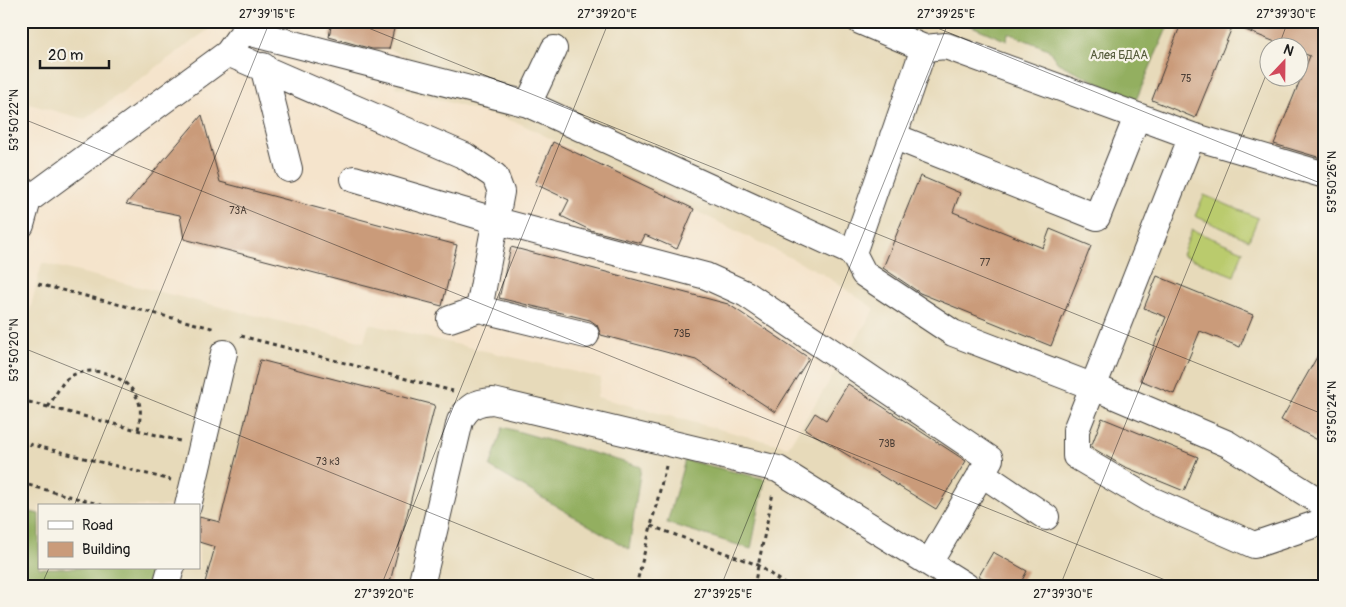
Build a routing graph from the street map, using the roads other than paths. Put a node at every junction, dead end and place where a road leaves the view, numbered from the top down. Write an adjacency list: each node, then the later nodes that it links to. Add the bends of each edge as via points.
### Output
1 (860, 21): 3 (lane)
2 (248, 26): 5 (lane); 7 (lane)
3 (924, 48): 8 (lane, via 946,46); 9 (lane)
4 (554, 49): 7 (lane)
5 (228, 53): 6 (lane); 15 (lane, via 28,200)
6 (263, 66): 11 (lane); 14 (lane, via 465,156 495,176 501,192)
7 (528, 104): 16 (lane)
8 (1137, 117): 9 (lane, via 1097,217); 10 (lane)
9 (893, 136): 16 (lane)
10 (1192, 136): 12 (lane); 21 (lane)
11 (289, 169)
12 (1325, 175)
13 (354, 179): 14 (lane)
14 (497, 221): 17 (lane); 22 (lane, via 706,276 746,294 990,459)
15 (21, 225)
16 (853, 253): 21 (lane, via 864,274 953,333)
17 (479, 309): 18 (lane); 19 (lane)
18 (450, 319)
19 (586, 335)
20 (226, 339): 23 (lane)
21 (1094, 387): 24 (lane, via 1228,444); 26 (lane, via 1076,430 1076,456 1148,499 1254,545)
22 (981, 473): 25 (lane); 27 (lane)
23 (184, 494)
24 (1325, 505)
25 (1046, 517)
26 (1325, 521)
27 (929, 563): 30 (lane, via 778,469 493,401 479,402 467,408 460,421); 31 (lane)
28 (170, 570): 29 (lane)
29 (166, 586)
30 (421, 586)
31 (966, 586)

